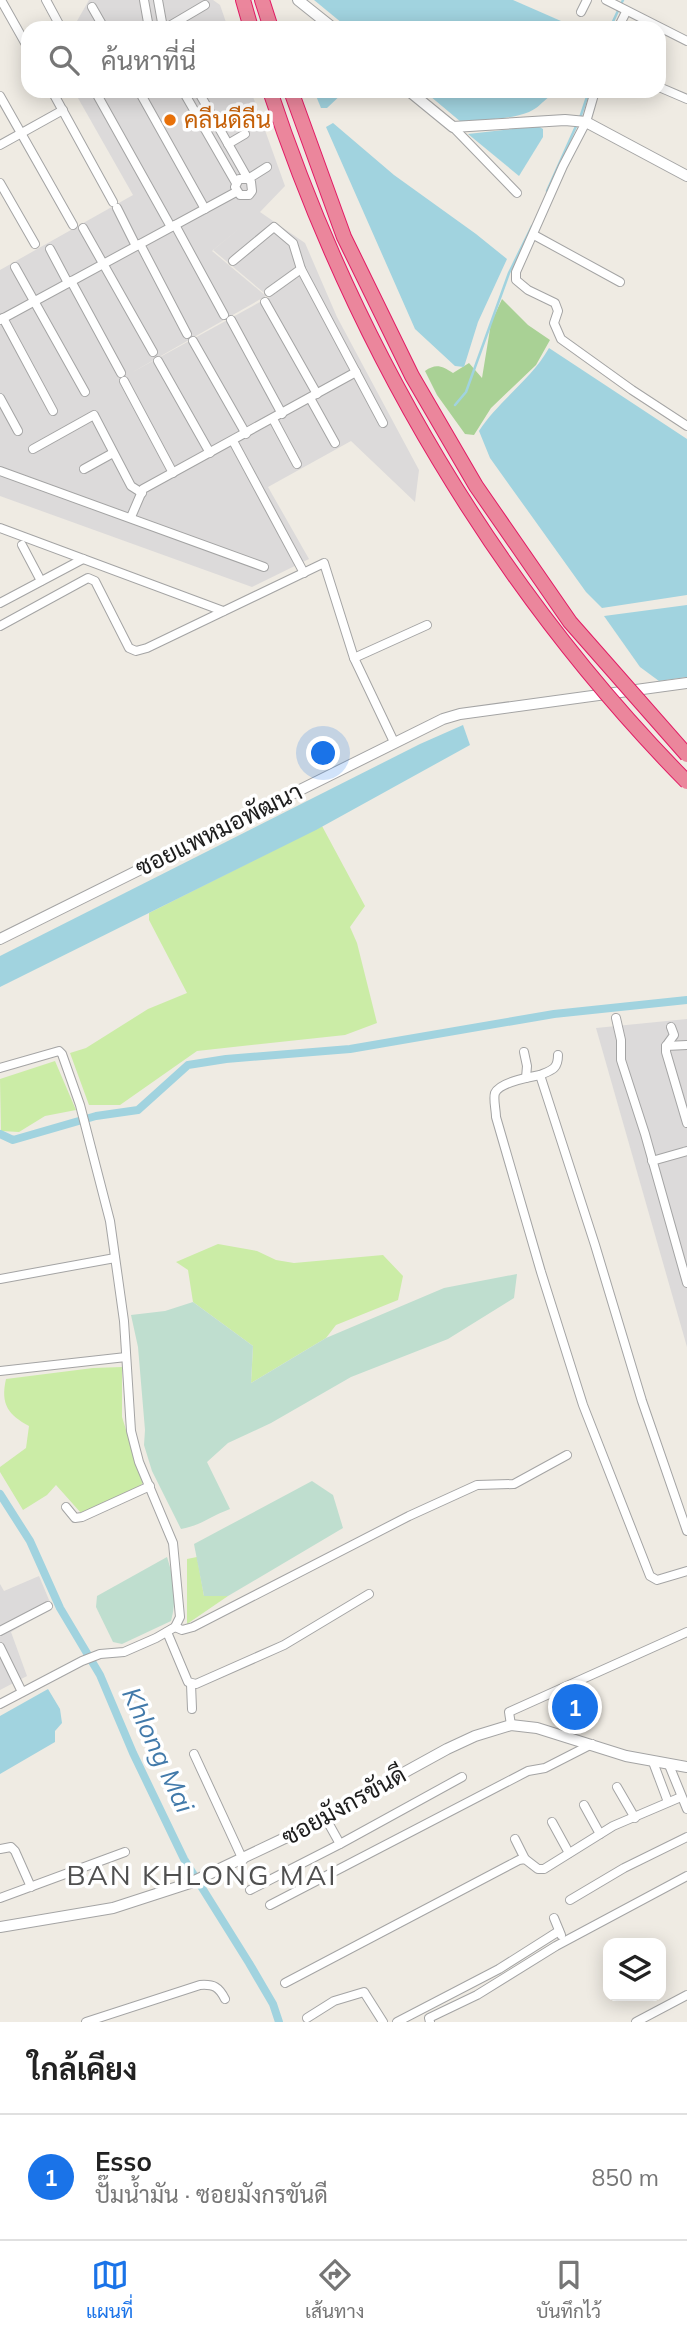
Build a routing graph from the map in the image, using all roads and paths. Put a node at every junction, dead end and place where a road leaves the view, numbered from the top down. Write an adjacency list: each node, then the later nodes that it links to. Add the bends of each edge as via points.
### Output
1 (1, 0): 25 (street)
2 (46, 0): 14 (street)
3 (144, 0): 16 (street)
4 (158, 0): 17 (street)
5 (243, 0): 19 (highway)
6 (262, 0): 20 (highway)
7 (299, 0): 21 (street)
8 (587, 0): 13 (street)
9 (606, 0): 12 (street)
10 (205, 5): 18 (street)
11 (92, 7): 15 (street)
12 (621, 9): 22 (street); 23 (street)
13 (581, 12)
14 (57, 21)
15 (100, 21)
16 (148, 21)
17 (162, 21)
18 (176, 21)
19 (249, 21)
20 (269, 21)
21 (324, 21)
22 (619, 21)
23 (646, 21)
24 (666, 31): 26 (street)
25 (21, 36)
26 (687, 41)
27 (666, 90): 38 (street)
28 (0, 96): 44 (street)
29 (56, 98): 39 (street)
30 (99, 98): 56 (street)
31 (143, 98): 54 (street)
32 (187, 98): 43 (street)
33 (202, 98): 41 (street)
34 (272, 98): 110 (highway, bridge, via 325,240 428,442 553,629)
35 (294, 98): 109 (highway, bridge, via 344,237 412,376 476,486 570,622)
36 (418, 98): 42 (street)
37 (593, 98): 40 (street)
38 (687, 99)
39 (63, 110): 44 (street); 60 (street)
40 (586, 122): 42 (street); 49 (street); 58 (street)
41 (218, 126): 43 (street); 46 (street)
42 (453, 127): 53 (street)
43 (208, 133): 52 (street)
44 (21, 134): 47 (street); 55 (street)
45 (245, 134): 46 (street)
46 (228, 144): 50 (street)
47 (0, 145)
48 (267, 167): 50 (street)
49 (687, 176)
50 (248, 179): 52 (street, via 239,179); 52 (street, via 253,186 249,195 240,195)
51 (0, 183): 59 (street)
52 (236, 187): 54 (street)
53 (517, 192)
54 (205, 209): 56 (street)
55 (73, 225)
56 (173, 226): 60 (street); 79 (street)
57 (83, 228): 63 (street)
58 (534, 235): 67 (street); 82 (street, via 516,280 555,303 554,323 561,339)
59 (35, 244)
60 (138, 245): 63 (street); 84 (street)
61 (50, 248): 66 (street)
62 (233, 261): 65 (street, via 274,228 293,243)
63 (103, 264): 66 (street); 72 (street)
64 (15, 267): 69 (street)
65 (301, 269): 68 (street); 74 (street)
66 (69, 282): 69 (street); 93 (street)
67 (620, 282)
68 (270, 292)
69 (33, 302): 71 (street); 75 (street)
70 (265, 302): 76 (street)
71 (2, 319): 78 (street)
72 (153, 352)
73 (158, 361): 89 (street)
74 (356, 372): 76 (street); 81 (street)
75 (85, 392)
76 (314, 396): 79 (street); 86 (street)
77 (0, 398): 83 (street)
78 (53, 411)
79 (282, 414): 80 (street)
80 (273, 419): 84 (street); 90 (street)
81 (383, 423)
82 (687, 426)
83 (18, 431)
84 (246, 434): 85 (street)
85 (233, 441): 89 (street); 100 (street)
86 (335, 443)
87 (33, 449): 88 (street, via 94,415)
88 (113, 453): 91 (street); 94 (street, via 131,486)
89 (210, 453): 93 (street)
90 (297, 464)
91 (84, 469)
92 (0, 471): 95 (street)
93 (173, 473): 94 (street)
94 (142, 493): 95 (street)
95 (131, 517): 99 (street)
96 (0, 528): 98 (street)
97 (22, 545): 101 (street)
98 (83, 559): 101 (street); 103 (street)
99 (264, 567)
100 (304, 573): 103 (street); 106 (street, via 324,563)
101 (41, 582): 102 (street)
102 (1, 600)
103 (223, 611): 105 (street, via 136,651 129,648 95,581 89,578)
104 (427, 625): 106 (street)
105 (0, 626)
106 (354, 658): 108 (street)
107 (687, 683): 108 (street, ซอยแพหมอพัฒนา, via 460,713)
108 (394, 742): 111 (street, ซอยแพหมอพัฒนา)
109 (687, 755)
110 (687, 782)
111 (0, 939)
112 (616, 1018): 123 (street, via 621,1060)
113 (671, 1027): 115 (street, via 673,1038)
114 (687, 1045): 115 (street)
115 (666, 1046): 121 (street)
116 (524, 1052): 120 (street)
117 (558, 1055): 119 (street, via 557,1067)
118 (0, 1069): 124 (street, via 59,1051 64,1058 104,1193)
119 (540, 1075): 120 (street); 132 (street)
120 (526, 1078): 133 (street, via 495,1092 496,1117 575,1382 650,1576 657,1580)
121 (687, 1123)
122 (687, 1151): 123 (street)
123 (652, 1161): 126 (street)
124 (115, 1258): 125 (street); 127 (street)
125 (0, 1279)
126 (687, 1283)
127 (126, 1357): 128 (street); 130 (street, via 131,1431)
128 (0, 1371)
129 (567, 1455): 136 (street, via 514,1484 473,1486 192,1627)
130 (149, 1486): 131 (street, via 82,1517 75,1518); 136 (street, via 175,1550 180,1618)
131 (66, 1507)
132 (687, 1531)
133 (687, 1571)
134 (369, 1594): 140 (street, via 272,1651)
135 (48, 1606): 137 (street)
136 (171, 1630): 140 (street); 141 (street, via 124,1652 82,1661)
137 (0, 1631)
138 (687, 1632): 144 (street, via 509,1712)
139 (1, 1653): 141 (street)
140 (191, 1684): 143 (street)
141 (22, 1692): 142 (street)
142 (0, 1704)
143 (192, 1709)
144 (511, 1725): 145 (street, ซอยมังกรขันดี); 156 (street, ซอยมังกรขันดี, via 447,1749)
145 (592, 1744): 147 (street, ซอยมังกรขันดี); 173 (street, via 545,1768 528,1771)
146 (194, 1754): 167 (street)
147 (653, 1762): 148 (street, ซอยมังกรขันดี); 153 (street)
148 (669, 1765): 149 (street, ซอยมังกรขันดี); 152 (street)
149 (687, 1767)
150 (462, 1777): 162 (street)
151 (617, 1787): 157 (street)
152 (681, 1797): 153 (street); 155 (street)
153 (668, 1802): 157 (street)
154 (584, 1805): 159 (street)
155 (687, 1809)
156 (326, 1816): 162 (street); 167 (street, ซอยมังกรขันดี)
157 (635, 1818): 159 (street)
158 (552, 1822): 165 (street)
159 (600, 1834): 165 (street)
160 (687, 1837): 172 (street)
161 (515, 1839): 166 (street)
162 (340, 1844): 170 (street)
163 (0, 1849): 169 (street, via 15,1851)
164 (125, 1852): 169 (street)
165 (569, 1853): 166 (street, via 544,1869)
166 (525, 1859): 178 (street)
167 (243, 1860): 175 (street, ซอยมังกรขันดี, via 113,1908)
168 (687, 1876): 177 (street)
169 (31, 1886): 171 (street)
170 (250, 1890)
171 (0, 1898)
172 (570, 1900)
173 (270, 1905)
174 (554, 1918): 176 (street)
175 (0, 1927)
176 (559, 1931): 177 (street); 184 (street, via 499,1969)
177 (564, 1942): 185 (street, via 477,1995 429,2018)
178 (285, 1983)
179 (687, 1995): 186 (street)
180 (225, 1998): 182 (street, via 217,1987 200,1985)
181 (307, 2018): 183 (street, via 334,2001 364,1992)
182 (86, 2022)
183 (383, 2022)
184 (397, 2022)
185 (430, 2022)
186 (636, 2022)

